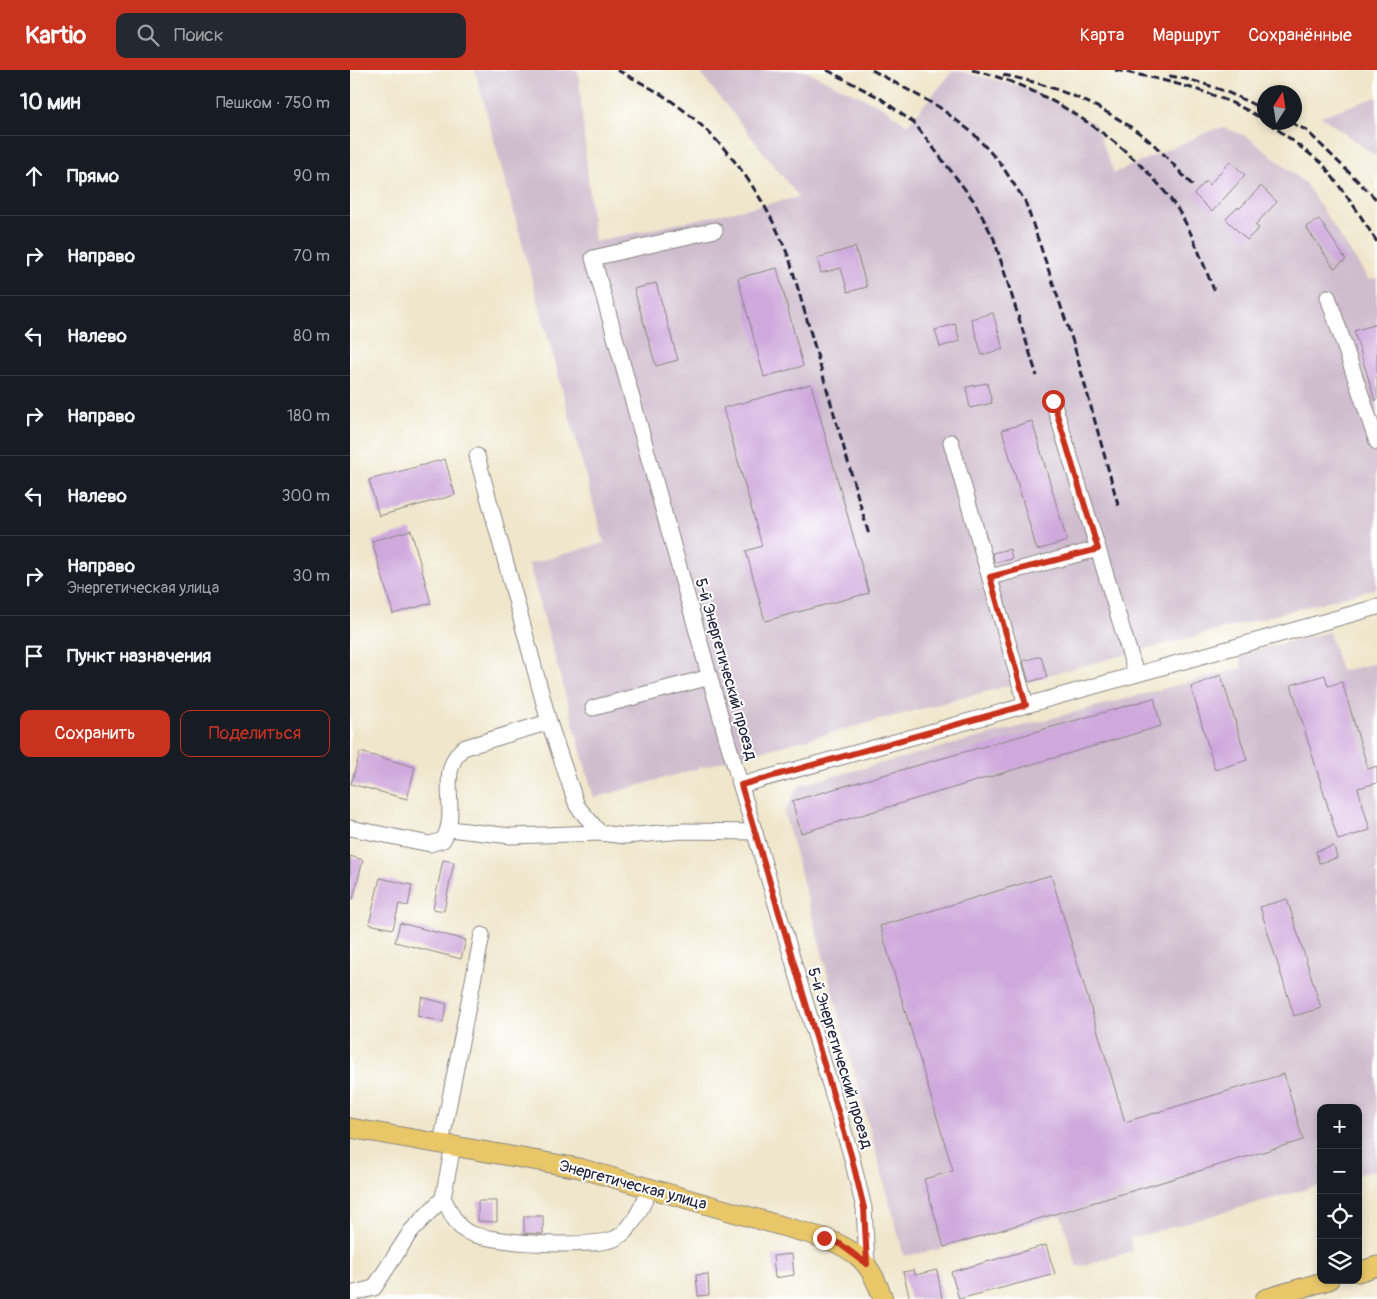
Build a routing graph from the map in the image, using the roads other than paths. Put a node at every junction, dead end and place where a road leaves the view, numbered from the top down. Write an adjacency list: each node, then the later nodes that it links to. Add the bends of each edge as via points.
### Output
1 (715, 230): 11 (street, 5-й Энергетический проезд, via 592,258)
2 (1328, 296): 5 (street)
3 (1053, 401): 7 (street)
4 (952, 442): 8 (street)
5 (1377, 442)
6 (477, 456): 14 (street)
7 (1098, 549): 8 (street); 10 (street)
8 (990, 577): 12 (street)
9 (1377, 607): 10 (street)
10 (1136, 674): 12 (street)
11 (710, 677): 13 (street); 15 (street, 5-й Энергетический проезд)
12 (1026, 705): 15 (street)
13 (593, 708)
14 (549, 722): 17 (street, via 464,748 453,757 449,772); 18 (street, via 577,806)
15 (741, 785): 19 (street, 5-й Энергетический проезд)
16 (350, 828): 17 (street, via 430,844 443,840)
17 (449, 830): 18 (street, via 511,836)
18 (600, 832): 19 (street, via 625,836 683,831)
19 (755, 832): 25 (street, 5-й Энергетический проезд, via 851,1155 864,1208)
20 (482, 935): 22 (street)
21 (350, 1128): 22 (main road, Энергетическая улица)
22 (447, 1145): 23 (main road, Энергетическая улица, via 579,1168); 24 (street)
23 (650, 1188): 24 (street, via 626,1230 615,1238 595,1244 479,1237 463,1230); 25 (main road, Энергетическая улица, via 824,1238 840,1244)
24 (443, 1198): 29 (street, via 411,1231 374,1288)
25 (867, 1264): 30 (main road, Энергетическая улица, via 876,1277)
26 (1377, 1266): 27 (main road)
27 (1362, 1271)
28 (1317, 1284): 31 (main road)
29 (350, 1294)
30 (883, 1299)
31 (1265, 1299)

